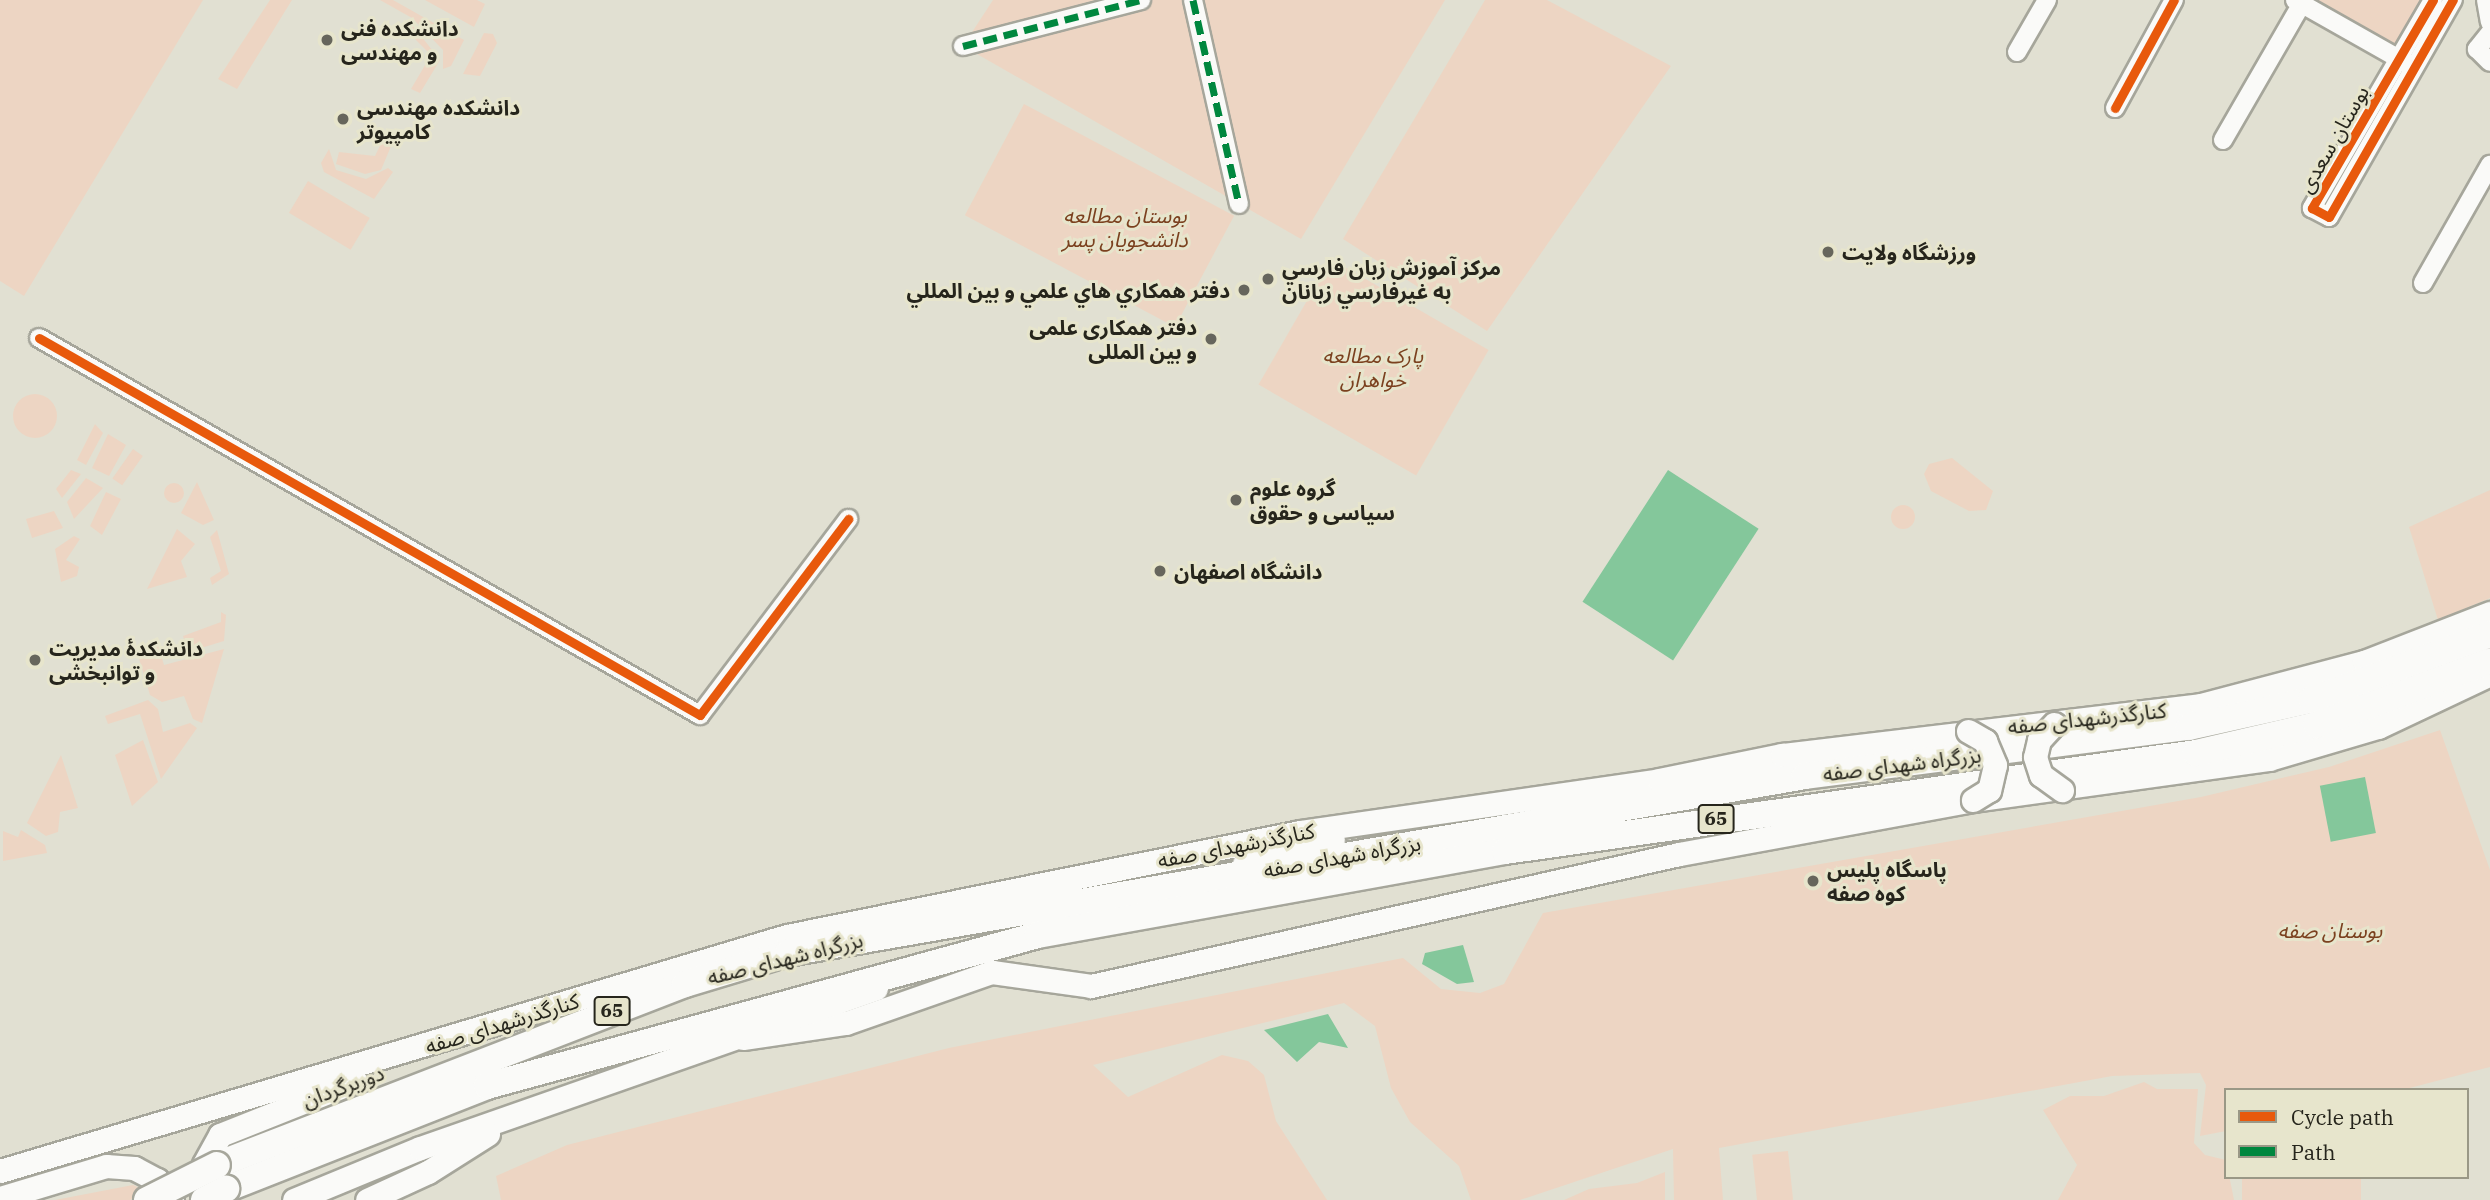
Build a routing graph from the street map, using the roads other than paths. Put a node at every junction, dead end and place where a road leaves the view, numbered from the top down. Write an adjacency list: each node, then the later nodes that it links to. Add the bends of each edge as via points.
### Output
1 (1141, 0): 11 (street)
2 (1193, 0): 18 (street)
3 (2047, 0): 12 (street)
4 (2174, 0): 15 (street)
5 (2433, 0): 14 (street, بوستان سعدی)
6 (2453, 0): 14 (street, بوستان سعدی)
7 (2486, 0): 9 (street)
8 (2299, 2): 14 (street); 16 (street)
9 (2490, 22)
10 (2490, 33): 13 (street, via 2477,49)
11 (963, 46)
12 (2017, 52)
13 (2490, 62)
14 (2406, 64): 14 (street, بوستان سعدی, via 2312,208 2329,217)
15 (2115, 108)
16 (2223, 141)
17 (2490, 164): 19 (street)
18 (1239, 204)
19 (2423, 283)
20 (39, 338): 21 (street, via 700,715)
21 (848, 519)
22 (2490, 613): 26 (main road, کنارگذرشهدای صفه, via 2277,687 2201,705)
23 (2490, 634): 28 (highway, بزرگراه شهدای صفه / 65, via 2311,700 2189,727)
24 (2490, 661): 33 (highway, بزرگراه شهدای صفه / 65, via 2316,725 2196,753 1505,851 1038,935)
25 (2490, 674): 29 (main road, via 2378,727 2257,762)
26 (2054, 724): 27 (main road, کنارگذرشهدای صفه); 29 (main road, bridge, via 2039,740 2035,757 2041,775)
27 (1968, 731): 30 (main road, bridge, via 1985,741 1995,765 1989,790); 31 (main road, کنارگذرشهدای صفه)
28 (1904, 764): 31 (main road, via 1783,770); 32 (highway, بزرگراه شهدای صفه / 65)
29 (2062, 790): 30 (main road)
30 (1973, 800): 35 (main road, via 1679,854 1091,986 1037,981 1020,972 992,972 846,1023)
31 (1437, 813): 32 (main road); 34 (main road, کنارگذرشهدای صفه, via 1287,834 787,936)
32 (1136, 891): 39 (highway, بزرگراه شهدای صفه / 65, via 762,961 648,998)
33 (934, 960): 35 (main road, via 838,1005); 39 (highway, بزرگراه شهدای صفه / 65, via 487,1086)
34 (536, 1014): 37 (main road, کنارگذرشهدای صفه); 39 (main road, دوربرگردان, via 229,1128 212,1143 204,1164)
35 (743, 1038): 36 (main road)
36 (520, 1114): 38 (main road); 43 (main road)
37 (0, 1171)
38 (428, 1172): 44 (main road); 45 (main road)
39 (216, 1188): 41 (highway, 65, bridge)
40 (0, 1198): 42 (main road, via 106,1166 134,1168 157,1180)
41 (147, 1200)
42 (172, 1200)
43 (294, 1200)
44 (367, 1200)
45 (382, 1200)

